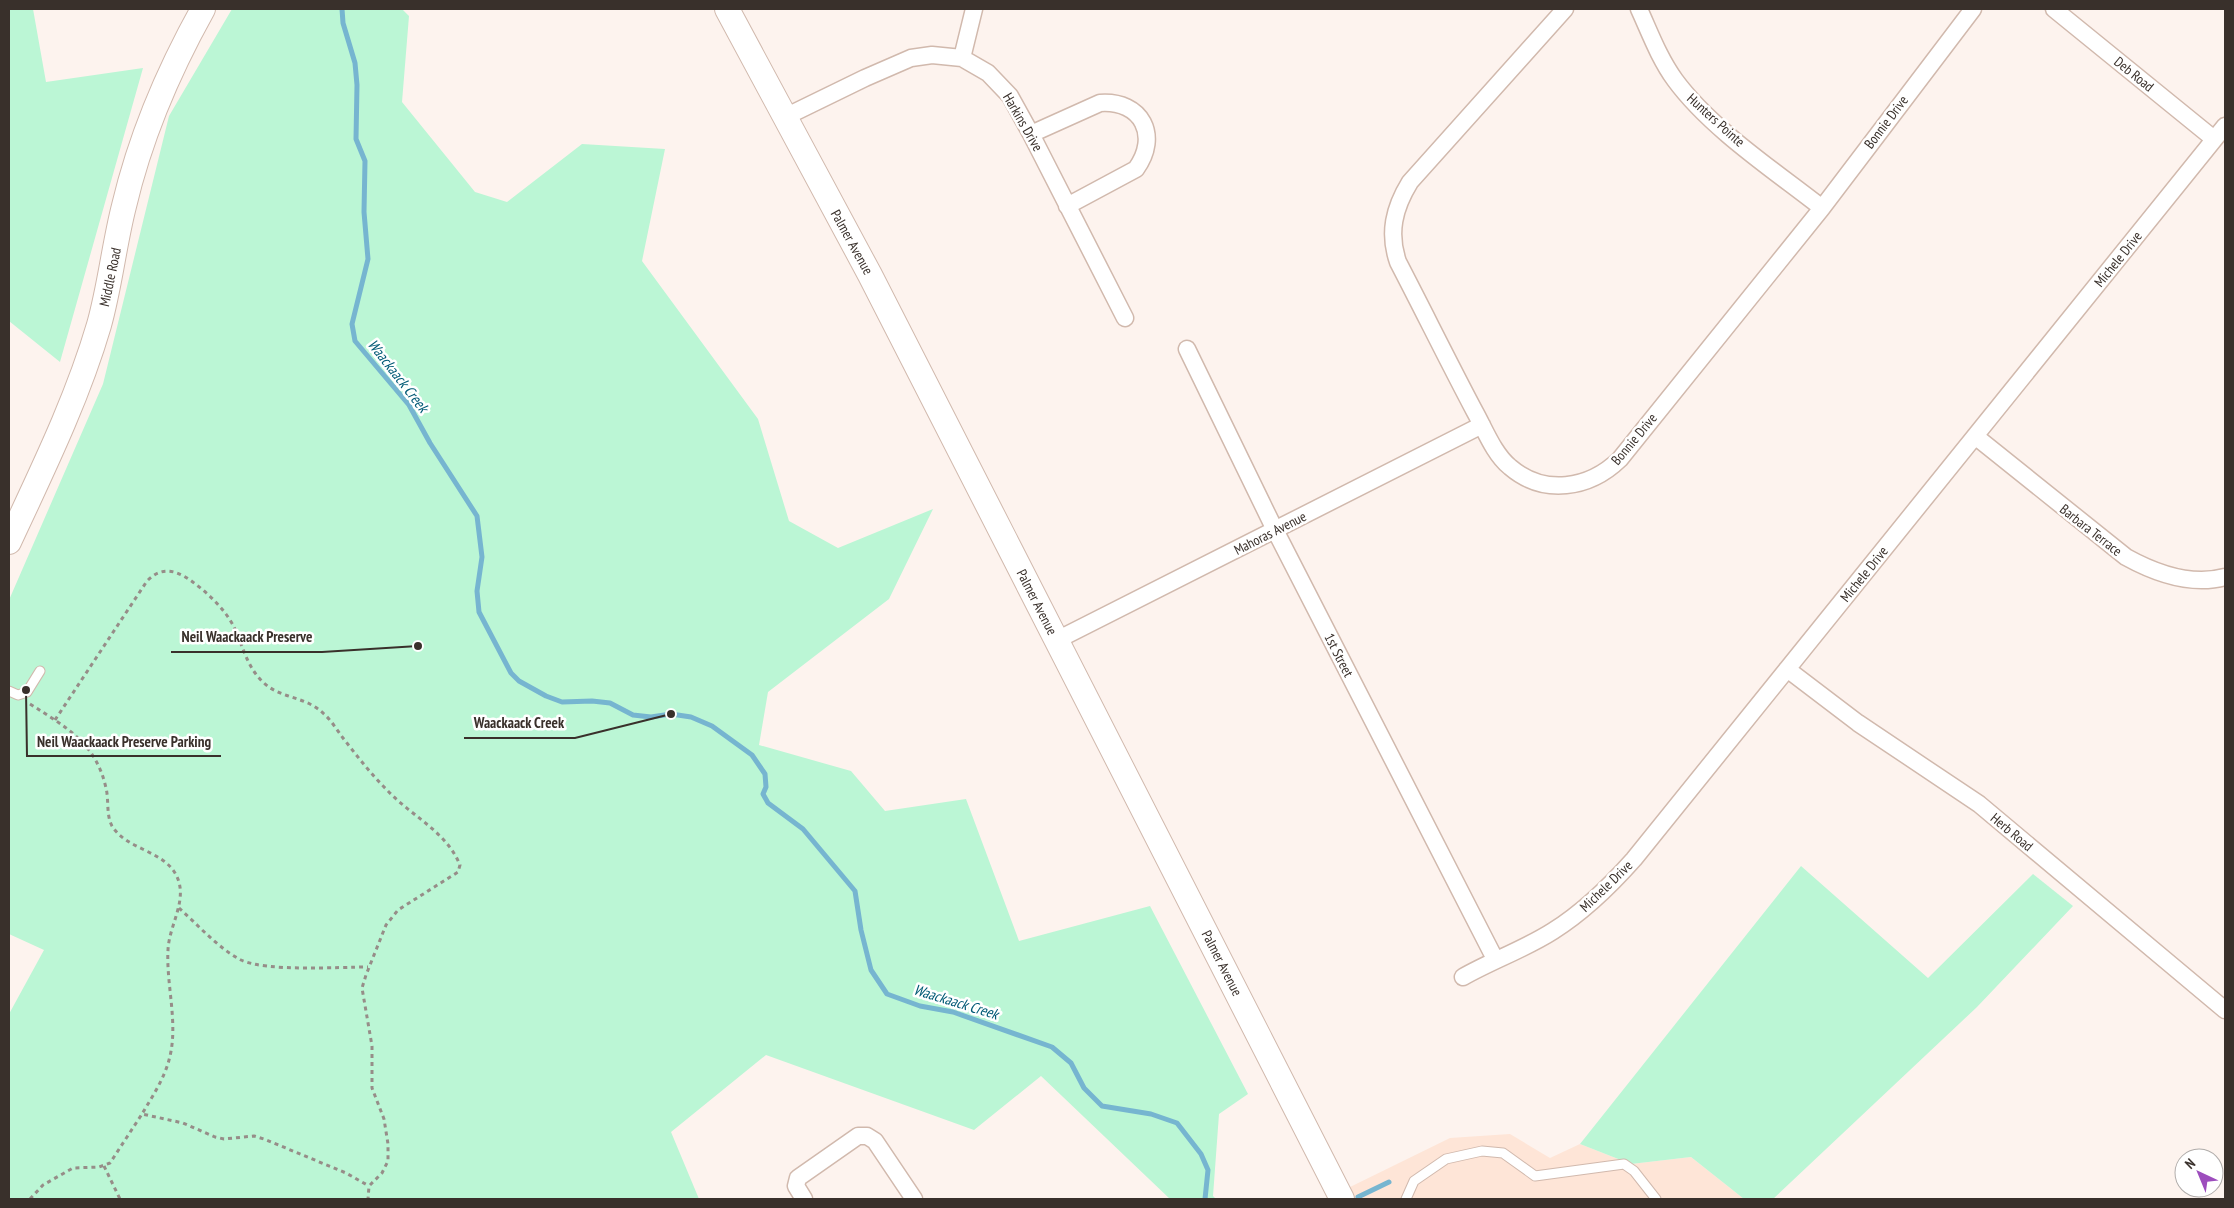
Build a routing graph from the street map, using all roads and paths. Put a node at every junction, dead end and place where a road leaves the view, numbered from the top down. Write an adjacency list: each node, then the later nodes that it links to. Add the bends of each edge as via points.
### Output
1 (203, 9): 20 (street, Middle Road, via 144,140 124,206 108,288 86,367)
2 (727, 9): 9 (street, Palmer Avenue)
3 (974, 9): 8 (street)
4 (1565, 9): 17 (street, Bonnie Drive, via 1410,182 1395,212 1392,230 1398,262)
5 (1639, 9): 14 (street, Hunters Pointe, via 1662,59 1689,97 1717,124)
6 (1973, 9): 14 (street, Bonnie Drive)
7 (2054, 9): 12 (street, Deb Road)
8 (962, 58): 9 (street, Harkins Drive, via 932,55 897,62); 11 (street, Harkins Drive, via 999,82)
9 (785, 117): 22 (street, Palmer Avenue, via 870,275)
10 (2225, 126): 12 (street, Michele Drive)
11 (1031, 134): 13 (street, Harkins Drive); 13 (street, via 1100,103 1124,105 1144,124 1147,148 1136,169)
12 (2214, 140): 18 (street, Michele Drive)
13 (1066, 206): 15 (street, Harkins Drive)
14 (1822, 208): 17 (street, Bonnie Drive, via 1620,459 1596,478 1557,486 1522,476 1503,460)
15 (1125, 318)
16 (1187, 349): 19 (street, 1st Street)
17 (1482, 425): 19 (street, Mahoras Avenue)
18 (1976, 436): 21 (street, Barbara Terrace, via 2126,557 2149,569 2181,578 2213,580); 23 (street, Michele Drive)
19 (1275, 530): 22 (street, Mahoras Avenue); 28 (street, 1st Street)
20 (9, 542)
21 (2225, 577)
22 (1057, 640): 40 (street, Palmer Avenue)
23 (1787, 669): 28 (street, Michele Drive, via 1611,886 1553,931); 31 (street, Herb Road, via 1858,723 1979,804)
24 (40, 671): 25 (lane, via 27,692)
25 (13, 693): 26 (path)
26 (55, 720): 27 (path, via 88,746 104,779 113,828 170,866 176,874 181,896); 29 (path, via 147,581 161,570 172,570 190,580 225,612 245,656 264,683 276,692 307,701 324,714 387,791 441,836 456,856 460,865 458,872 398,910 386,925)
27 (179, 908): 29 (path, via 243,961 285,966); 32 (path, via 168,950 172,1046 163,1076)
28 (1495, 959): 30 (street, Michele Drive)
29 (368, 967): 34 (path, via 362,988 372,1046 372,1088 384,1118 388,1144 388,1161)
30 (1464, 977)
31 (2225, 1010)
32 (142, 1114): 33 (path, via 119,1152); 34 (path, via 183,1123 215,1138 264,1138)
33 (104, 1166): 35 (path, via 73,1168 43,1185); 36 (path)
34 (369, 1186): 37 (path)
35 (30, 1199)
36 (120, 1199)
37 (368, 1199)
38 (804, 1199): 39 (street, via 796,1186 802,1173 858,1136 867,1136 875,1141)
39 (914, 1199)
40 (1342, 1199)
41 (1406, 1199): 42 (lane, via 1414,1181 1446,1159 1482,1151 1503,1153 1535,1176 1624,1164 1634,1171)
42 (1656, 1199)

